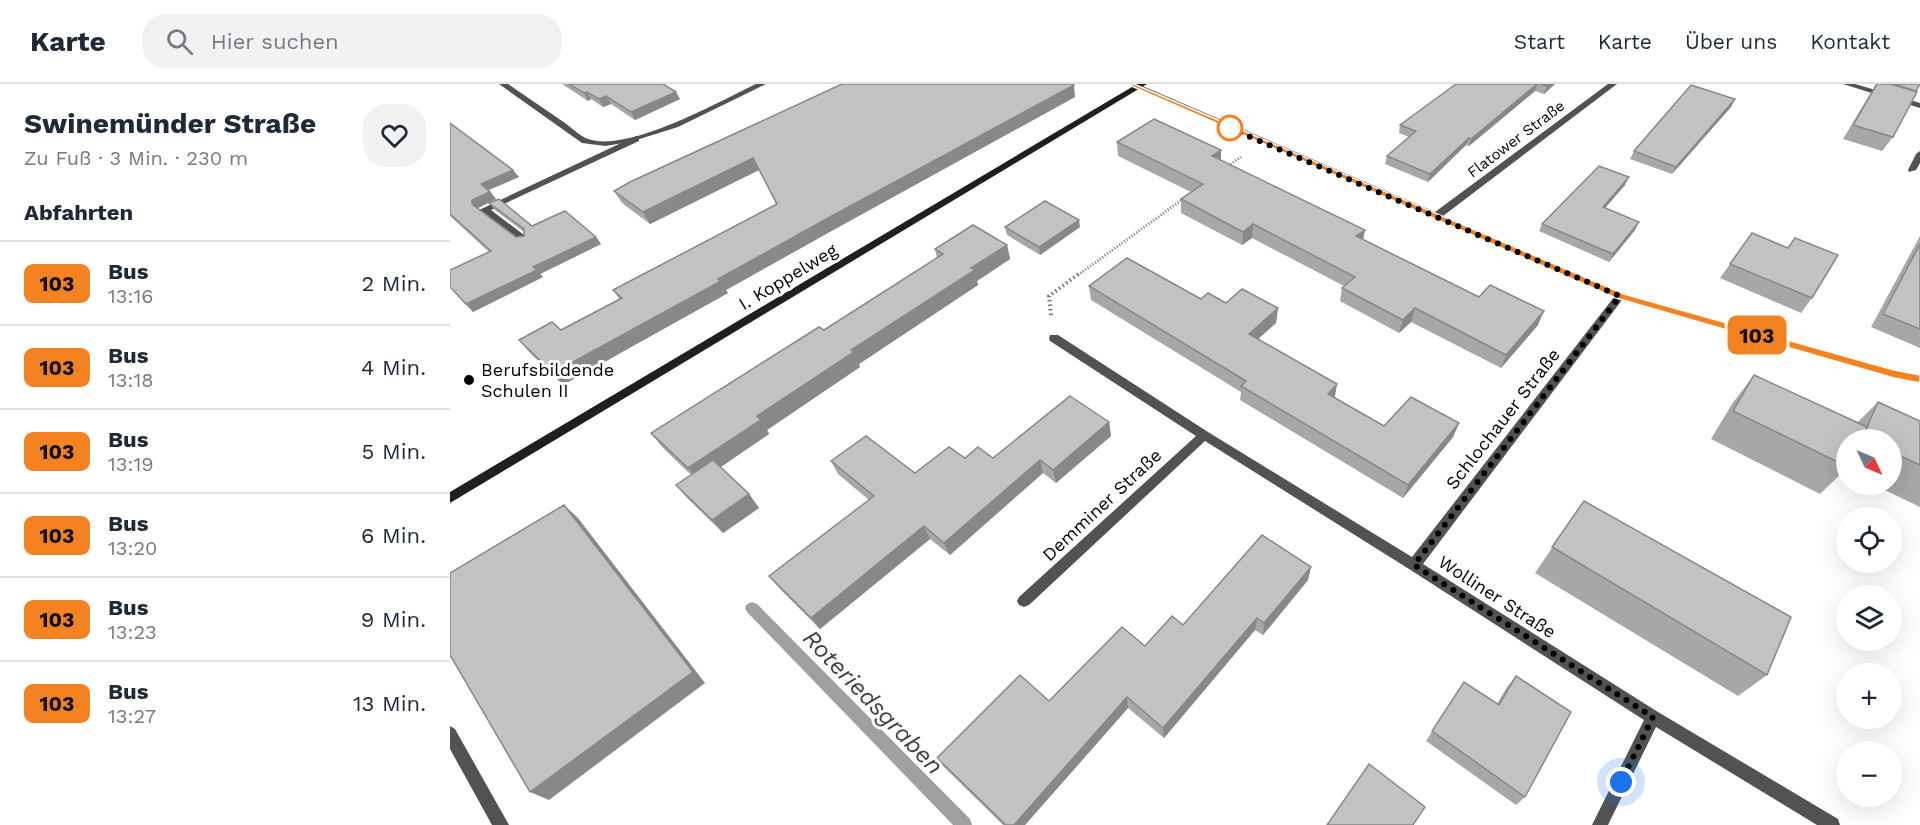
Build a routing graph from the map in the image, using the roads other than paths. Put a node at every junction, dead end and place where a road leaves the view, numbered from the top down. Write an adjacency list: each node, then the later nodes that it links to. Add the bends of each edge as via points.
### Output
1 (503, 84): 7 (street, via 585,141 597,144)
2 (762, 84): 7 (street)
3 (1613, 84): 10 (street, Flatower Straße)
4 (1846, 84): 6 (street)
5 (1138, 85): 10 (street); 16 (street, I. Koppelweg)
6 (1920, 106)
7 (636, 139): 11 (street, via 484,210)
8 (1920, 154): 9 (street)
9 (1912, 170)
10 (1435, 217): 12 (street)
11 (525, 240)
12 (1620, 296): 14 (street); 17 (street, Schlochauer Straße)
13 (1054, 338): 15 (street, Wolliner Straße)
14 (1920, 379)
15 (1204, 435): 17 (street, Wolliner Straße); 18 (street, Demminer Straße)
16 (450, 498)
17 (1414, 565): 19 (street, Wolliner Straße)
18 (1024, 601)
19 (1653, 717): 22 (street); 23 (street, Wolliner Straße)
20 (450, 734): 21 (street)
21 (501, 825)
22 (1600, 825)
23 (1832, 825)

